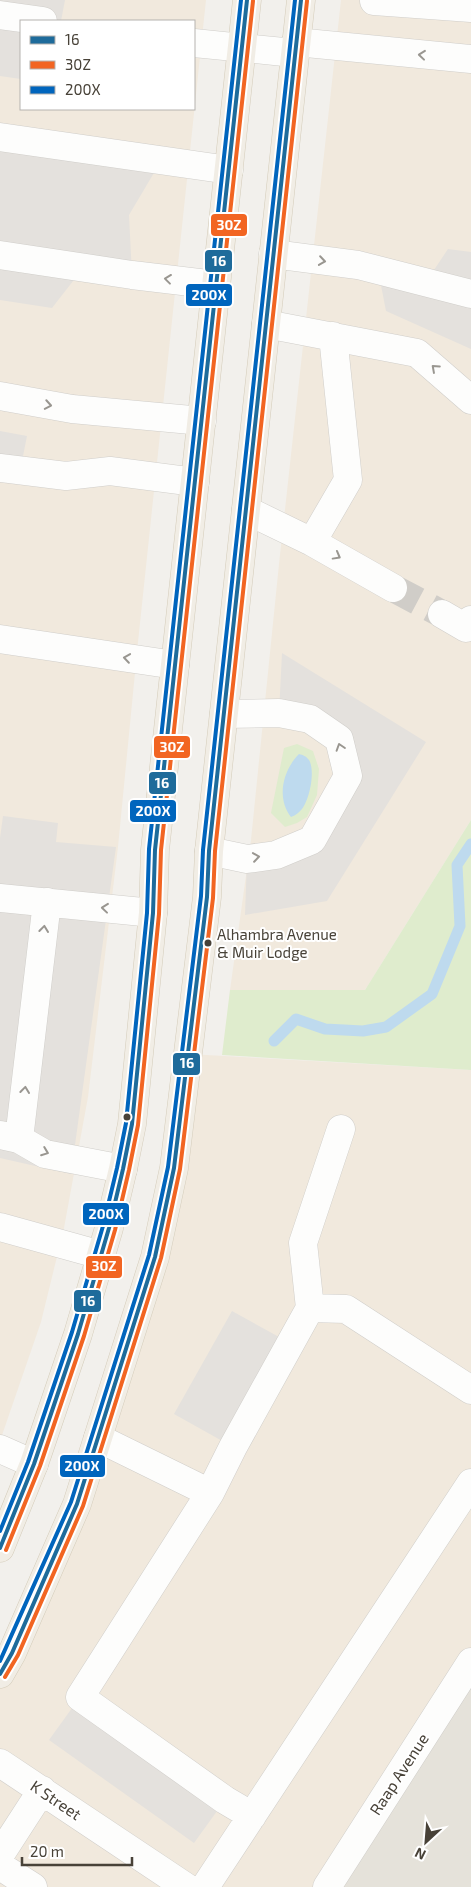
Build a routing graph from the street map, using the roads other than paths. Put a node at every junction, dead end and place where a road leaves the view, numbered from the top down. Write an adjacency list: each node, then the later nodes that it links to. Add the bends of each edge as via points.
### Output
1 (247, 0): 8 (main road)
2 (300, 0): 9 (main road)
3 (374, 1): 4 (street)
4 (471, 8)
5 (0, 15): 6 (street)
6 (36, 20)
7 (195, 42): 8 (street)
8 (242, 47): 9 (street); 12 (main road)
9 (295, 48): 10 (street, one-way to 9); 13 (main road)
10 (471, 59)
11 (0, 137): 12 (street)
12 (229, 170): 15 (main road)
13 (274, 254): 16 (street, one-way to 16, via 358,265); 17 (main road)
14 (0, 255): 15 (street, one-way to 14)
15 (216, 285): 21 (main road)
16 (471, 294)
17 (266, 324): 18 (street); 24 (main road)
18 (333, 336): 20 (street, one-way to 18, via 417,353); 25 (street, via 348,480)
19 (0, 396): 21 (street, one-way to 21, via 72,409)
20 (471, 400)
21 (202, 420): 23 (main road)
22 (0, 468): 23 (street, via 66,476 110,471)
23 (195, 482): 30 (main road)
24 (246, 510): 25 (street); 31 (main road)
25 (312, 542): 26 (street, one-way to 26)
26 (393, 588)
27 (442, 614): 28 (street, via 466,628)
28 (471, 620)
29 (0, 639): 30 (street, one-way to 29)
30 (175, 665): 35 (main road, via 155,850)
31 (224, 714): 32 (main road); 32 (street, one-way to 31, via 247,859 276,855 312,840 348,776 339,739 310,719 279,713)
32 (209, 851): 43 (main road, via 207,896 174,1168 155,1257)
33 (0, 898): 34 (street)
34 (47, 902): 35 (street, one-way to 34); 37 (street, one-way to 34)
35 (153, 913): 38 (main road, via 132,1124)
36 (341, 1129): 41 (street, via 303,1243)
37 (10, 1137): 38 (street, one-way to 38, via 45,1154)
38 (123, 1168): 40 (main road)
39 (0, 1227): 40 (street)
40 (101, 1255): 45 (main road)
41 (310, 1308): 42 (street, via 346,1309); 47 (street)
42 (471, 1390)
43 (98, 1438): 47 (street); 50 (main road, via 77,1504)
44 (0, 1449): 45 (street)
45 (34, 1464): 48 (main road)
46 (471, 1483): 53 (street)
47 (210, 1493): 53 (street, via 80,1697)
48 (0, 1548)
49 (471, 1662): 59 (street, Raap Avenue)
50 (0, 1674)
51 (0, 1763): 52 (street, K Street)
52 (42, 1790): 54 (street); 57 (street, K Street)
53 (252, 1816): 58 (street)
54 (0, 1855)
55 (0, 1866): 56 (street)
56 (33, 1887)
57 (186, 1887)
58 (205, 1887)
59 (327, 1887)

